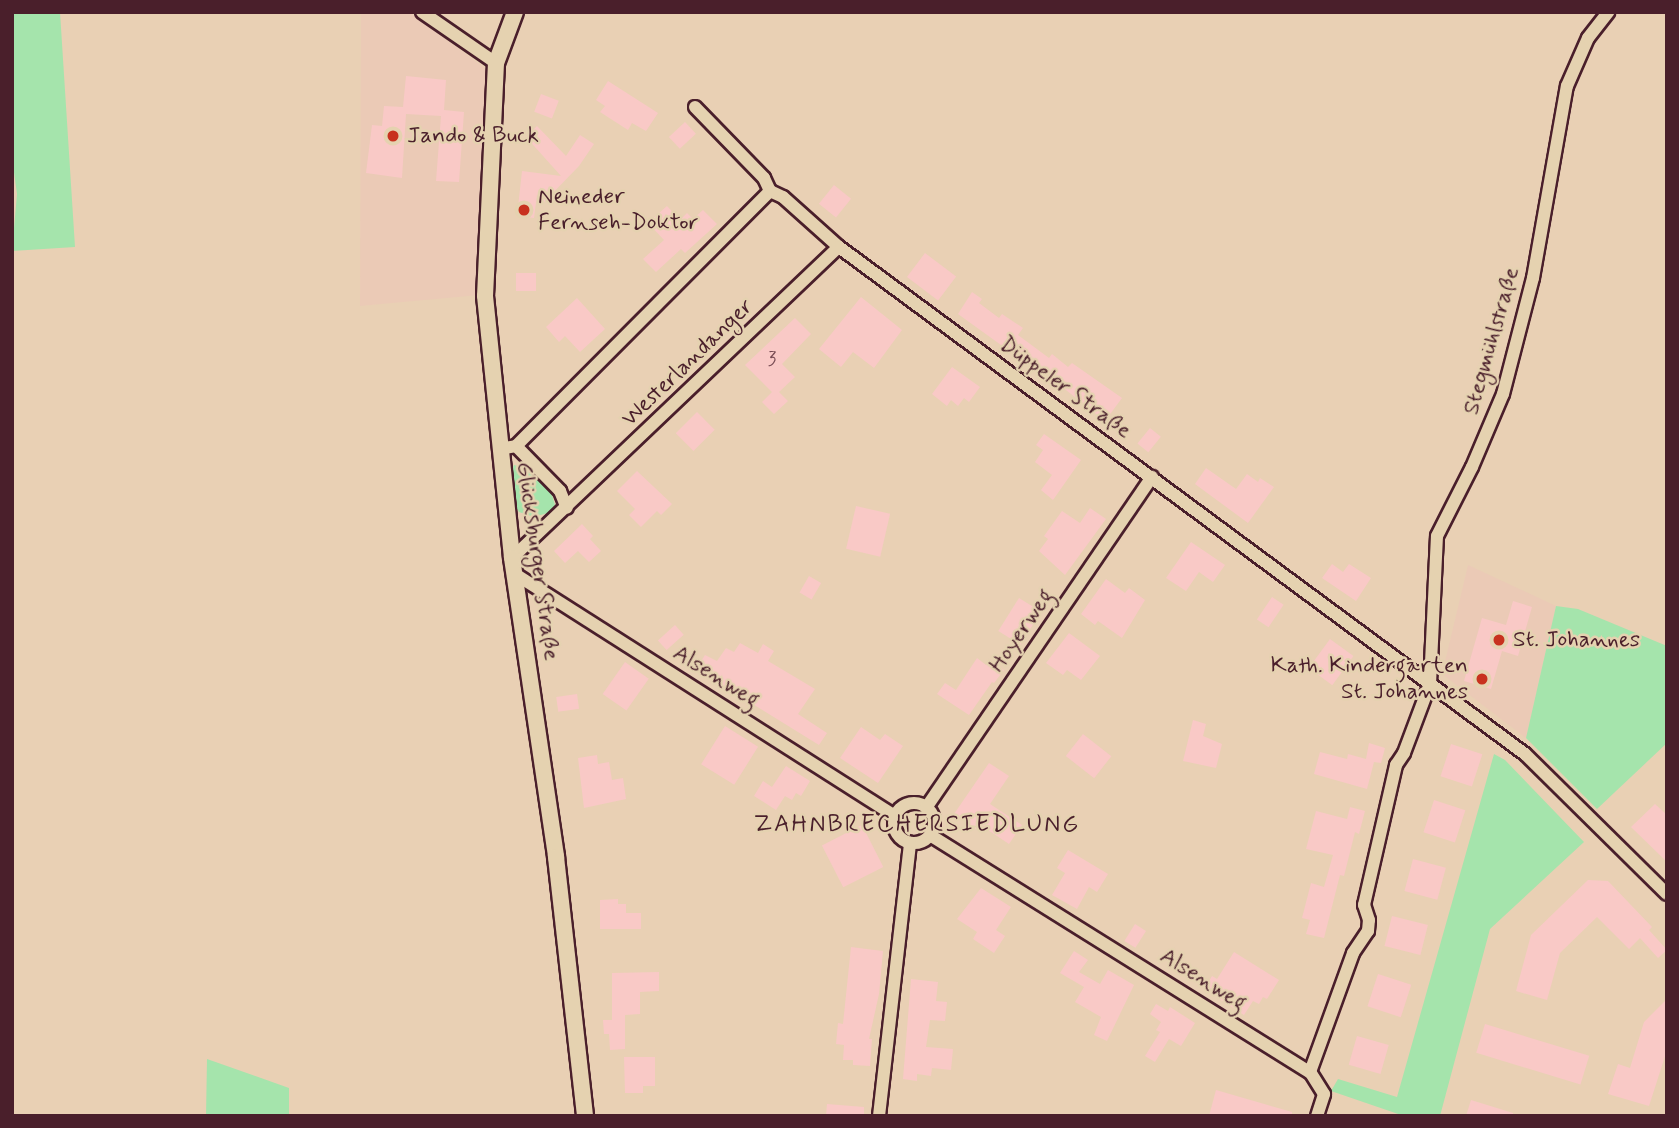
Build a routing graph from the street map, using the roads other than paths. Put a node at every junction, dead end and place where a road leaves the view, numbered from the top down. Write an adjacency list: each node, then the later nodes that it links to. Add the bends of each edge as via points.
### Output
1 (422, 12): 4 (street)
2 (515, 12): 4 (street, Glücksburger Straße)
3 (1608, 12): 14 (street, Stegmühlstraße, via 1588,38 1567,86 1533,278 1503,394 1437,536)
4 (496, 63): 9 (street, Glücksburger Straße, via 485,296)
5 (695, 107): 6 (street, Düppeler Straße, via 764,178)
6 (770, 191): 7 (street, Düppeler Straße, via 783,197); 8 (street)
7 (839, 247): 10 (street, Düppeler Straße); 11 (street, Westerlandanger)
8 (516, 446): 9 (street); 11 (street, via 560,491)
9 (499, 449): 12 (street, Glücksburger Straße)
10 (1152, 477): 14 (street, Düppeler Straße); 15 (street, Hoyerweg)
11 (567, 508): 12 (street, Westerlandanger)
12 (512, 558): 13 (street, Glücksburger Straße)
13 (514, 574): 16 (street, Alsenweg); 21 (street, Glücksburger Straße, via 556,857)
14 (1430, 684): 19 (street, Düppeler Straße, via 1525,754); 20 (street, Stegmühlstraße, via 1396,765 1364,905 1368,931 1353,953)
15 (926, 808): 16 (street, via 909,804); 17 (street, via 934,823)
16 (895, 816): 18 (street, Alsenweg, via 896,833)
17 (930, 835): 18 (street); 20 (street, Alsenweg)
18 (910, 843): 22 (street)
19 (1667, 894)
20 (1311, 1072): 23 (street, via 1324,1094)
21 (585, 1116)
22 (879, 1116)
23 (1317, 1116)

